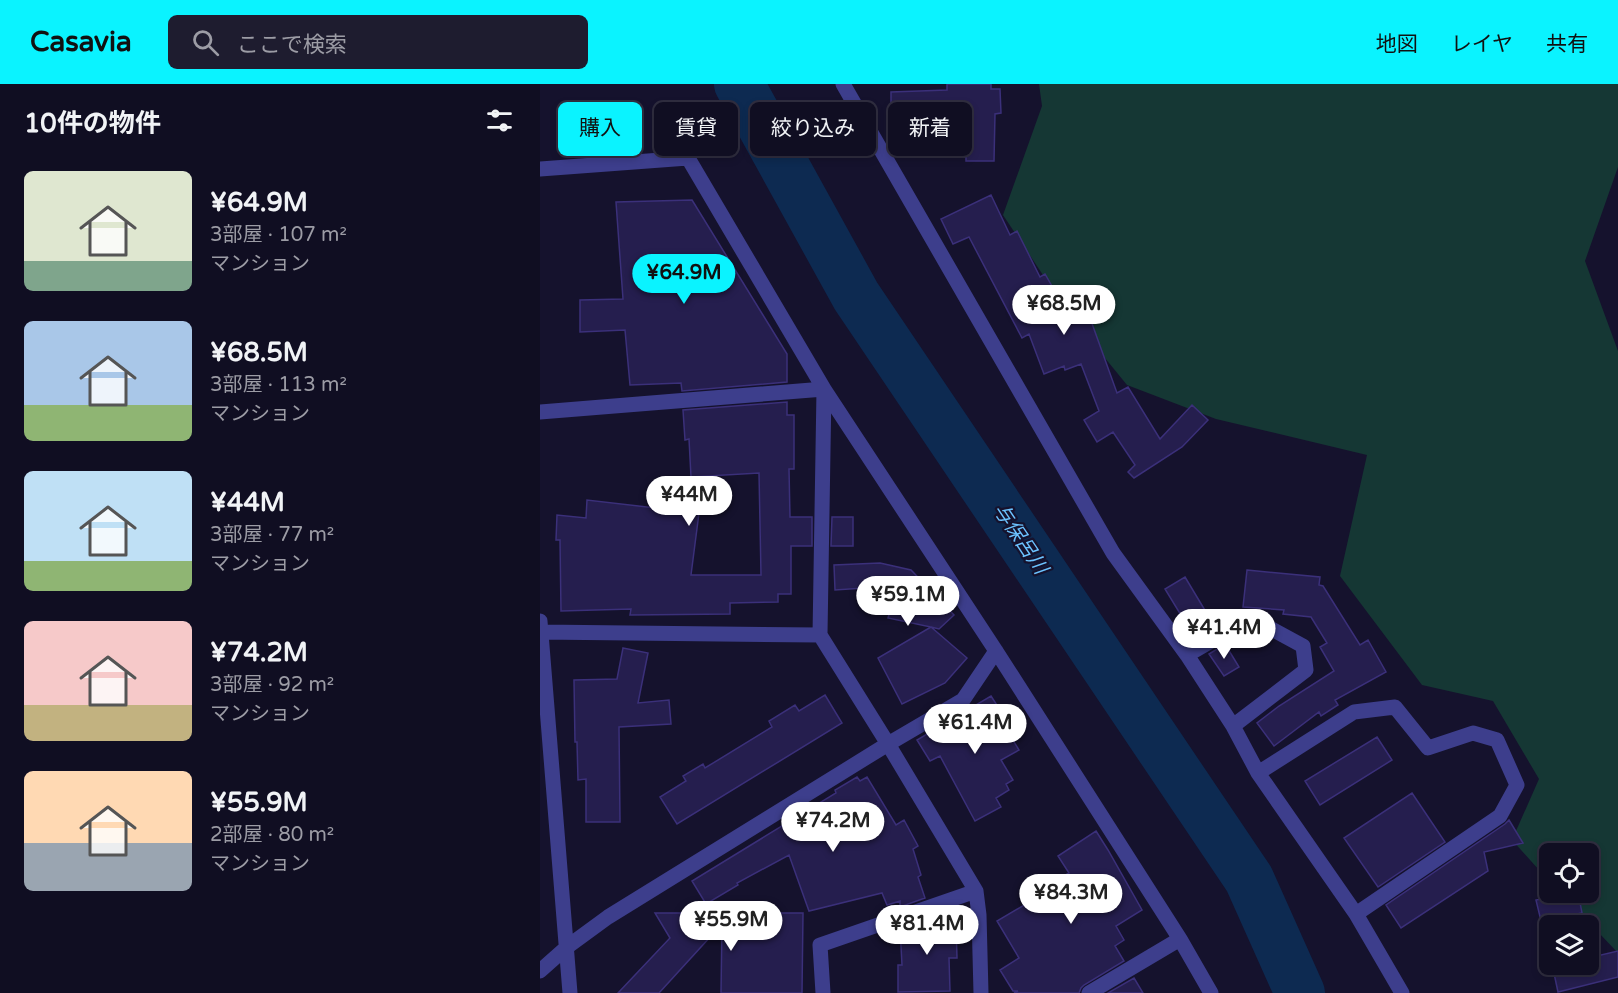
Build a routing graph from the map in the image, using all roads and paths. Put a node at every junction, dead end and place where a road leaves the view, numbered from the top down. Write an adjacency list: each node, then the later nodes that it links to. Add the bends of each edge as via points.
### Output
1 (843, 84): 9 (street, via 1113,553)
2 (540, 169): 3 (street, via 688,158)
3 (824, 389): 4 (street); 7 (street); 8 (street)
4 (540, 412)
5 (540, 621): 6 (street)
6 (540, 632): 7 (street); 16 (street)
7 (820, 635): 11 (street)
8 (996, 651): 11 (street, via 963,700); 15 (street)
9 (1187, 654): 10 (street); 10 (street, via 1225,633 1268,627 1303,646 1306,670)
10 (1233, 726): 12 (street)
11 (888, 744): 13 (street); 16 (street, via 608,917)
12 (1258, 773): 14 (street); 14 (street, via 1354,712 1395,707 1428,748 1473,733 1497,740 1517,784 1500,816)
13 (976, 891): 19 (street, via 820,945); 20 (street)
14 (1356, 914): 23 (street)
15 (1180, 939): 21 (street); 22 (street)
16 (567, 947): 17 (street); 18 (street)
17 (540, 971)
18 (570, 993)
19 (823, 993)
20 (981, 993)
21 (1089, 993)
22 (1211, 993)
23 (1402, 993)

